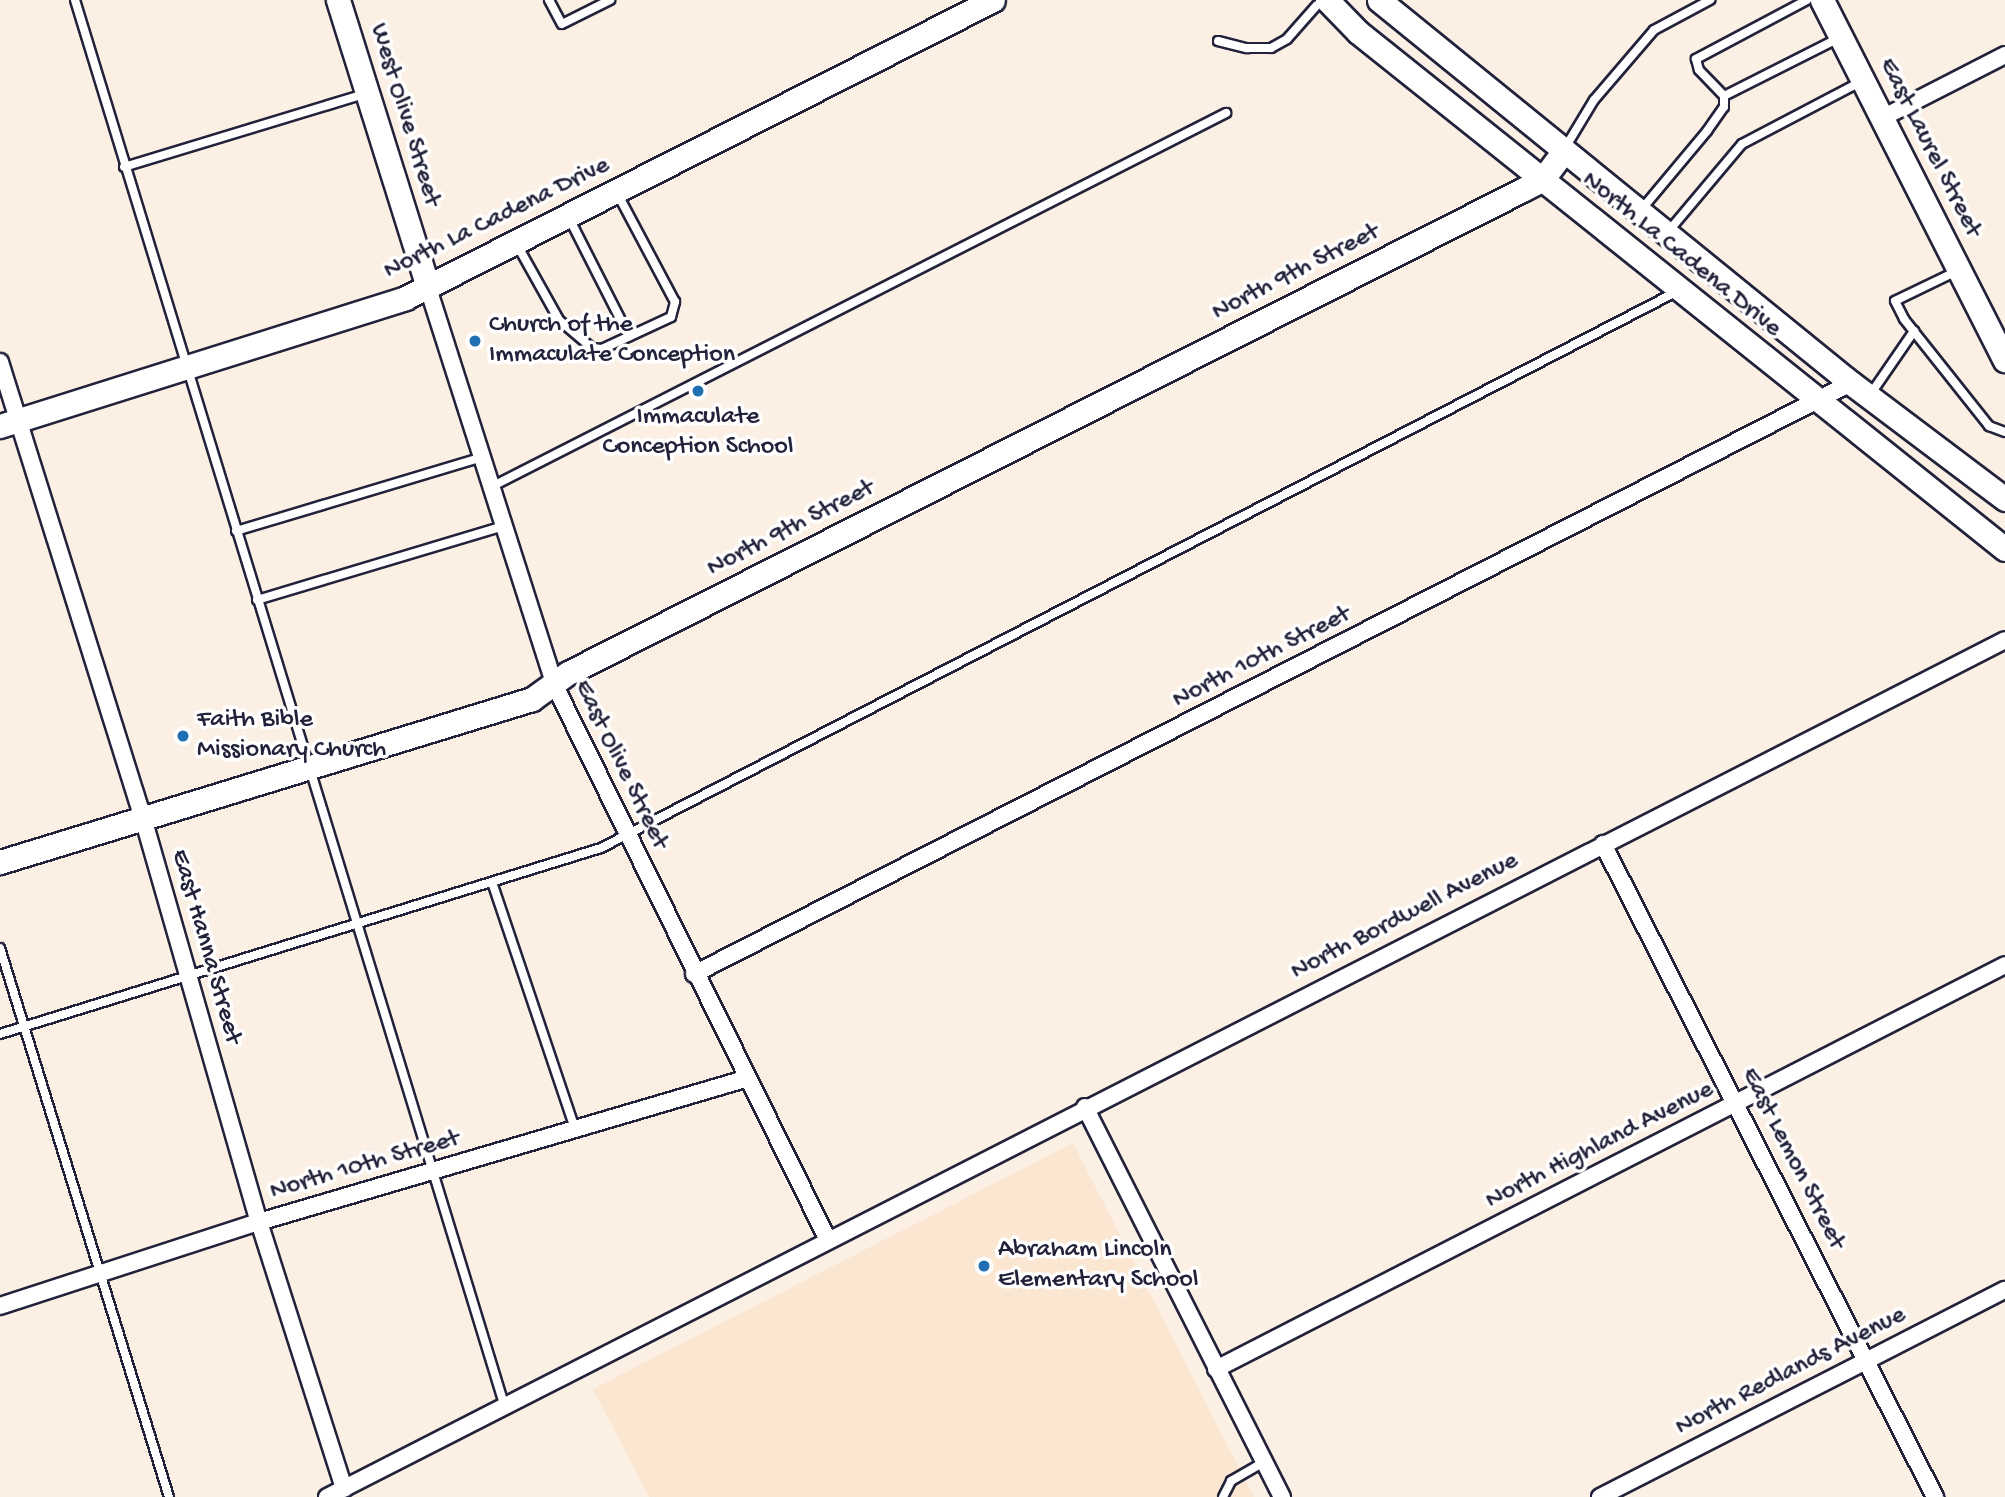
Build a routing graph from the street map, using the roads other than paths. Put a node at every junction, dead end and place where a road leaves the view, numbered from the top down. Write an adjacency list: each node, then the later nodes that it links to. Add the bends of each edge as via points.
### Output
1 (75, 0): 20 (lane)
2 (338, 0): 15 (main road, West Olive Street)
3 (549, 0): 4 (lane, via 562,24)
4 (610, 0)
5 (993, 0): 22 (main road, North La Cadena Drive)
6 (1379, 0): 19 (main road, North La Cadena Drive)
7 (1710, 0): 19 (lane, via 1648,35 1588,108)
8 (1807, 0): 16 (lane, via 1696,60 1699,71)
9 (1822, 0): 11 (main road, East Laurel Street)
10 (1317, 2): 12 (lane, via 1287,39 1271,48); 21 (main road, North La Cadena Drive)
11 (1841, 37): 14 (main road, East Laurel Street); 16 (lane)
12 (1218, 41)
13 (2005, 55): 18 (street)
14 (1863, 81): 18 (main road, East Laurel Street); 25 (lane, via 1742,144)
15 (368, 94): 20 (lane); 28 (main road, West Olive Street)
16 (1724, 96): 23 (lane, via 1724,107 1707,131)
17 (1226, 113): 40 (lane)
18 (1882, 118): 27 (main road, East Laurel Street)
19 (1564, 151): 21 (main road, North 9th Street); 23 (main road, North La Cadena Drive)
20 (124, 167): 34 (lane)
21 (1542, 180): 29 (main road, North La Cadena Drive); 47 (main road, North 9th Street)
22 (617, 192): 24 (main road, North La Cadena Drive); 31 (lane, via 675,302 671,317)
23 (1639, 212): 25 (main road, North La Cadena Drive)
24 (568, 216): 26 (main road, North La Cadena Drive); 31 (lane)
25 (1667, 234): 35 (main road, North La Cadena Drive)
26 (516, 243): 28 (main road, North La Cadena Drive); 31 (lane, via 559,320 592,348 602,349)
27 (1959, 269): 30 (lane, via 1895,300); 32 (main road, East Laurel Street)
28 (428, 288): 34 (main road, North La Cadena Drive); 39 (street, East Olive Street)
29 (1680, 290): 36 (main road, North La Cadena Drive); 50 (lane)
30 (1914, 331): 35 (lane); 38 (lane, via 1989,426)
31 (629, 336)
32 (2002, 345)
33 (0, 362): 37 (street, East Hanna Street)
34 (186, 367): 37 (main road, North La Cadena Drive); 43 (lane)
35 (1860, 389): 36 (street, North 10th Street); 41 (main road, North La Cadena Drive)
36 (1821, 402): 44 (main road, North La Cadena Drive); 57 (street, North 10th Street)
37 (9, 423): 49 (street, East Hanna Street)
38 (2005, 432)
39 (480, 458): 40 (street, East Olive Street); 43 (lane)
40 (491, 487): 42 (street, East Olive Street)
41 (2005, 499)
42 (504, 526): 45 (lane); 47 (street, East Olive Street)
43 (236, 531): 45 (lane)
44 (2005, 549)
45 (257, 600): 48 (lane)
46 (2005, 640): 51 (street, North Bordwell Avenue)
47 (554, 684): 48 (main road, North 9th Street, via 531,699); 50 (street, East Olive Street)
48 (309, 767): 49 (main road, North 9th Street); 54 (lane)
49 (143, 818): 52 (main road, North 9th Street); 58 (street, East Hanna Street)
50 (626, 834): 53 (lane, via 601,848); 57 (street, East Olive Street)
51 (1603, 844): 62 (street, East Lemon Street); 63 (street, North Bordwell Avenue)
52 (0, 862)
53 (492, 882): 54 (lane); 64 (lane)
54 (357, 925): 58 (lane); 65 (lane)
55 (0, 948): 59 (lane)
56 (2005, 965): 62 (street, North Highland Avenue)
57 (694, 974): 61 (street, East Olive Street)
58 (189, 978): 59 (lane); 66 (street, East Hanna Street)
59 (24, 1027): 60 (lane); 68 (lane)
60 (0, 1034)
61 (746, 1079): 64 (street, North 10th Street); 67 (street, East Olive Street)
62 (1737, 1103): 71 (street, East Lemon Street); 72 (street, North Highland Avenue)
63 (1085, 1107): 67 (street, North Bordwell Avenue); 72 (street)
64 (575, 1129): 65 (street, North 10th Street)
65 (433, 1171): 66 (street, North 10th Street); 73 (lane)
66 (259, 1222): 68 (street, North 10th Street); 75 (street, East Hanna Street)
67 (828, 1240): 73 (street, North Bordwell Avenue)
68 (100, 1274): 70 (street, North 10th Street); 76 (lane)
69 (2005, 1290): 71 (street, North Redlands Avenue)
70 (0, 1306)
71 (1865, 1362): 80 (street, North Redlands Avenue); 81 (street, East Lemon Street)
72 (1216, 1369): 74 (street)
73 (505, 1407): 75 (street, North Bordwell Avenue)
74 (1264, 1462): 78 (lane, via 1231,1481); 79 (street)
75 (344, 1489): 77 (street, North Bordwell Avenue)
76 (169, 1497)
77 (327, 1497)
78 (1223, 1497)
79 (1282, 1497)
80 (1600, 1497)
81 (1935, 1497)

